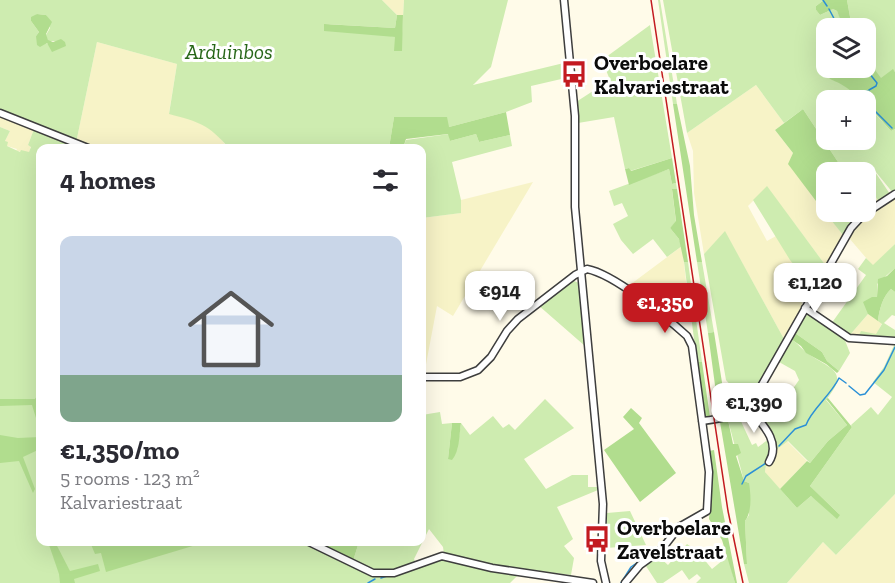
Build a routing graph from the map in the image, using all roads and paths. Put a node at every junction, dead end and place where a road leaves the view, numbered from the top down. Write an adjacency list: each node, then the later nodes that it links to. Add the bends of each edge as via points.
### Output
1 (564, 0): 5 (street, via 575,116 575,207)
2 (0, 113): 3 (street)
3 (78, 144)
4 (895, 194): 6 (street, via 851,228)
5 (583, 270): 8 (street, via 518,319 478,370 460,377); 10 (street, via 612,279 689,339); 14 (street, via 603,504 601,561)
6 (805, 308): 7 (street, via 849,338); 9 (street)
7 (895, 341)
8 (426, 377)
9 (748, 407): 10 (street, via 730,416); 11 (street, via 771,438 773,455)
10 (702, 421): 15 (street, via 710,486 707,512 682,525 662,549 633,570)
11 (769, 462)
12 (317, 546): 13 (street, via 373,573 394,573 442,556 492,568)
13 (593, 583)
14 (606, 583)
15 (625, 583)

